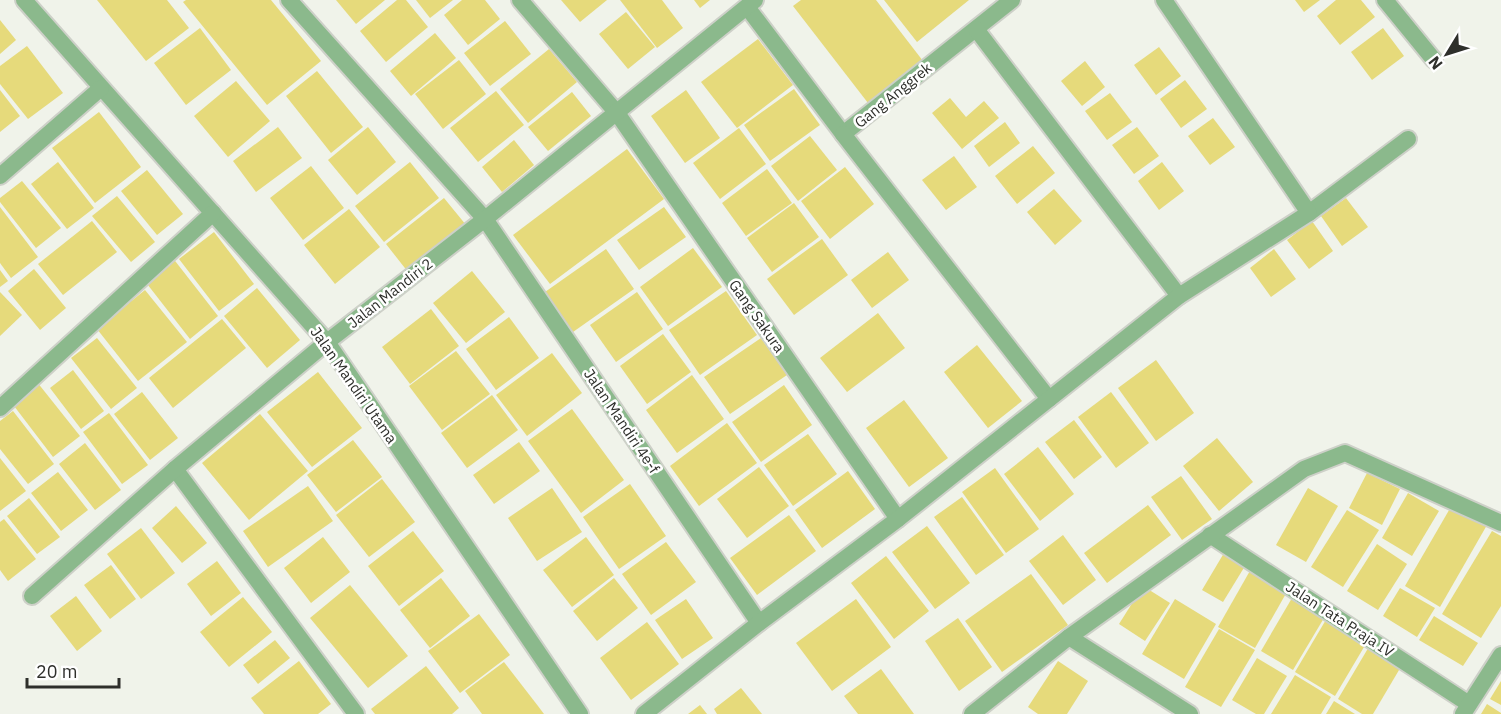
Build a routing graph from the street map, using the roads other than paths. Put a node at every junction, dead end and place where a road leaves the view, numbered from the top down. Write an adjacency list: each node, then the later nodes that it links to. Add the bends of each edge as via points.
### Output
1 (24, 0): 11 (street, Jalan Mandiri Utama)
2 (290, 0): 18 (street, Jalan Mandiri 4e-f)
3 (520, 0): 12 (street, Gang Sakura)
4 (1012, 0): 8 (street, Gang Anggrek)
5 (1164, 0): 17 (street)
6 (1385, 0): 10 (street)
7 (751, 4): 12 (street, Jalan Mandiri 2); 13 (street, Gang Anggrek)
8 (994, 5): 9 (street, Gang Anggrek)
9 (976, 29): 13 (street, Gang Anggrek); 19 (street)
10 (1434, 60)
11 (101, 88): 15 (street); 16 (street, Jalan Mandiri Utama)
12 (617, 113): 18 (street, Jalan Mandiri 2); 24 (street, Gang Sakura)
13 (843, 134): 21 (street)
14 (1408, 138): 17 (street)
15 (0, 176)
16 (213, 213): 20 (street, Jalan Mandiri Utama); 22 (street)
17 (1309, 213): 19 (street)
18 (485, 219): 20 (street, Jalan Mandiri 2); 28 (street, Jalan Mandiri 4e-f)
19 (1179, 296): 21 (street)
20 (327, 342): 23 (street, Jalan Mandiri 2); 33 (street, Jalan Mandiri Utama)
21 (1049, 399): 24 (street)
22 (0, 408)
23 (175, 469): 27 (street, Jalan Mandiri 2); 32 (street)
24 (898, 519): 28 (street)
25 (1501, 523): 26 (street, via 1345,453 1304,469)
26 (1210, 535): 29 (street); 31 (street, Jalan Tata Praja IV)
27 (32, 596)
28 (759, 623): 34 (street)
29 (1069, 637): 35 (street); 36 (street)
30 (1501, 655): 31 (street)
31 (1466, 709)
32 (356, 714)
33 (580, 714)
34 (644, 714)
35 (972, 714)
36 (1190, 714)

